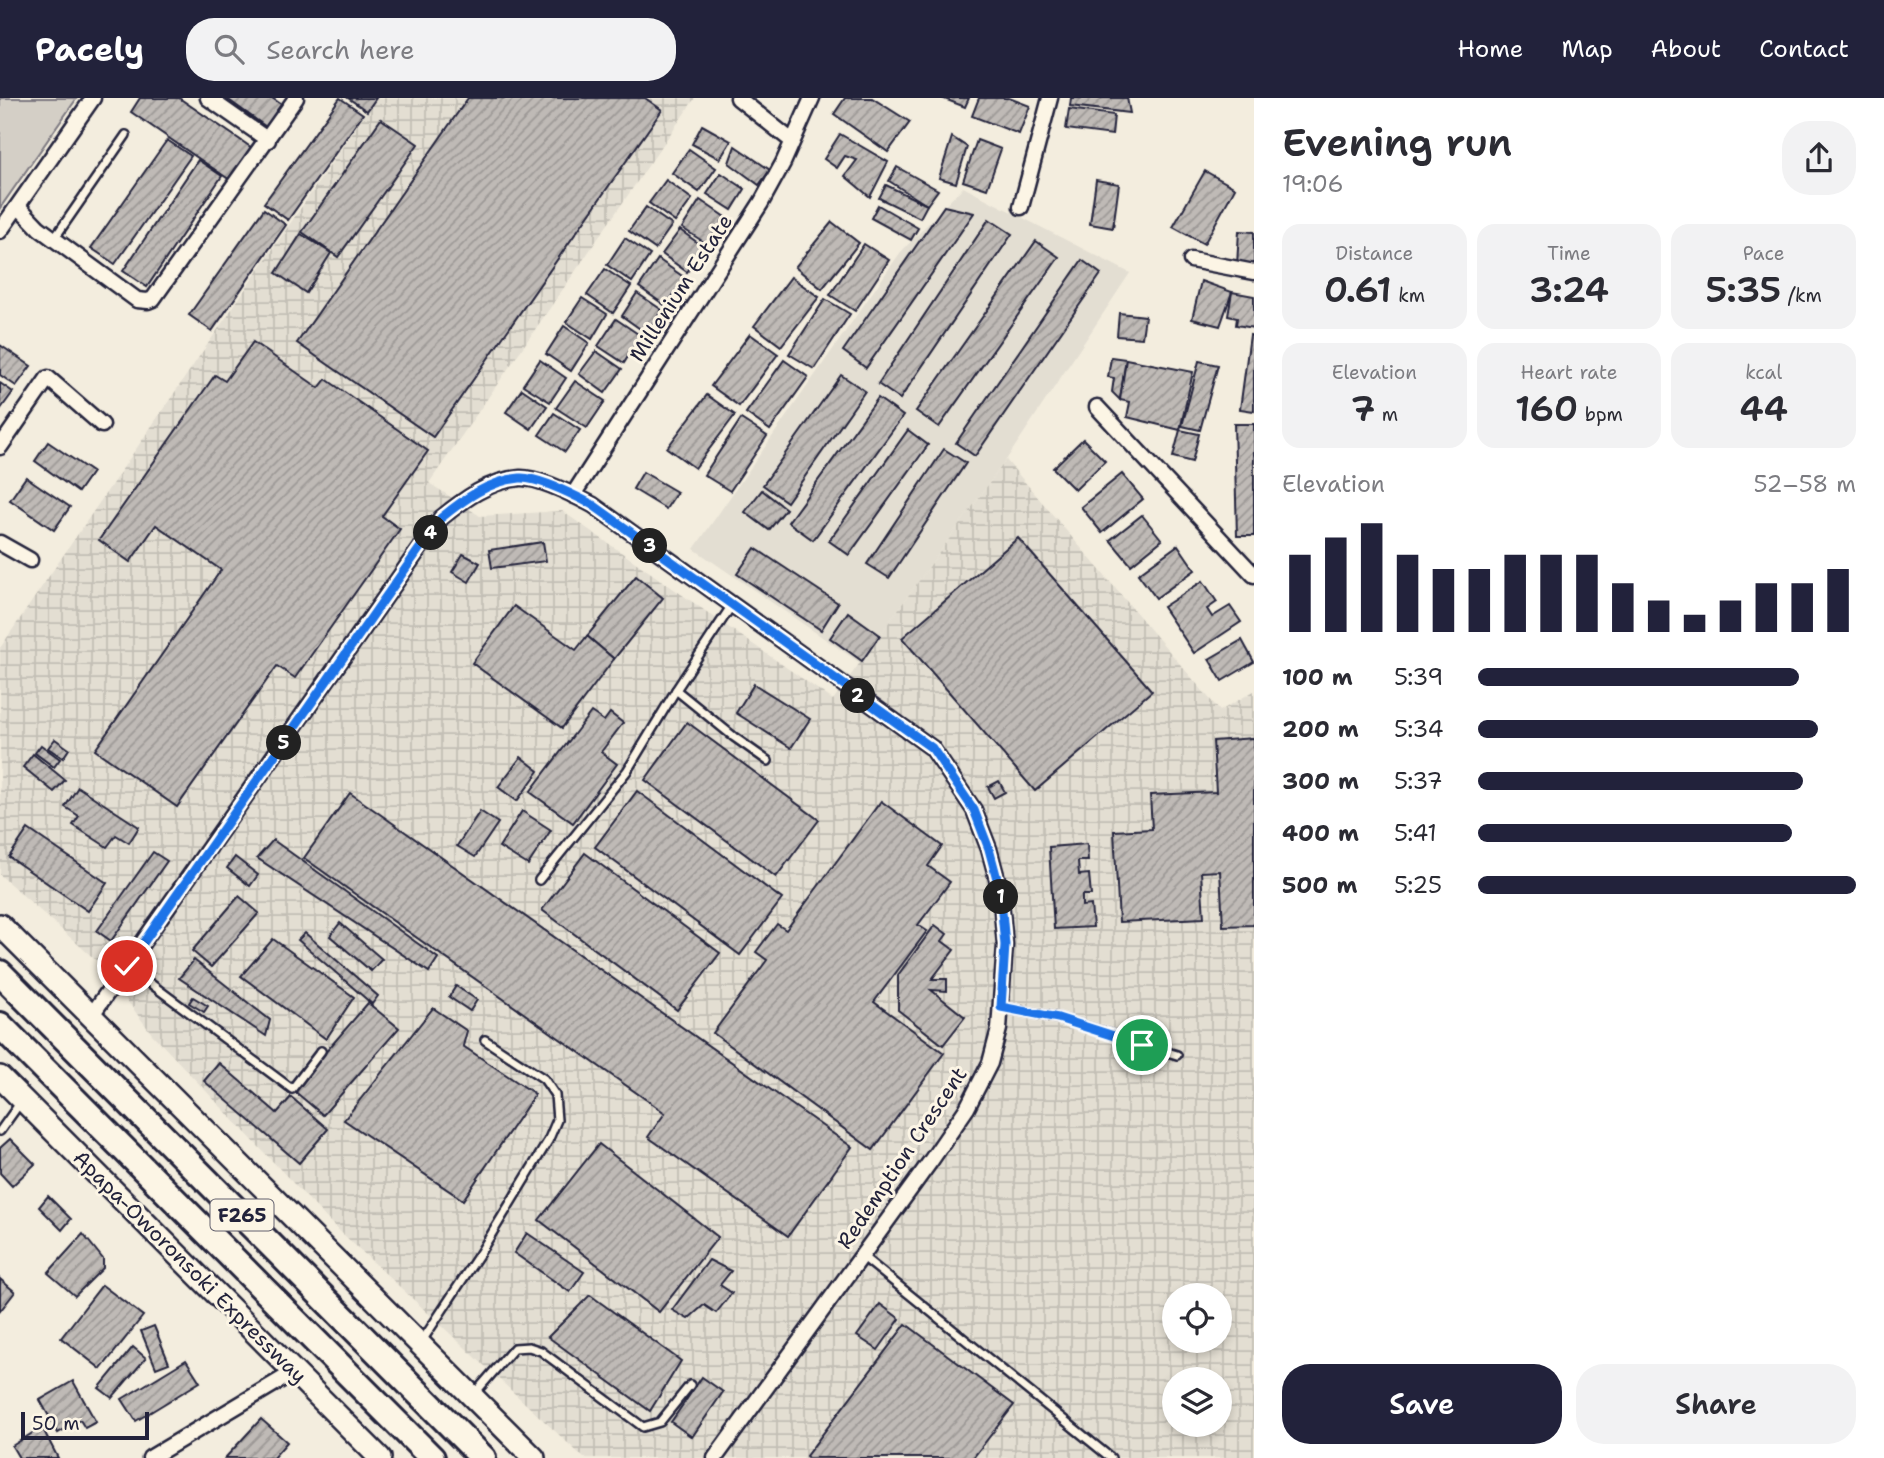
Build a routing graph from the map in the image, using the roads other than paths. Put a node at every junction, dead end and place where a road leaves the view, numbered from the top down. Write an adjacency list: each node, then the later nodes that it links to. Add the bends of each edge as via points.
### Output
1 (93, 98): 10 (street)
2 (208, 98): 8 (street)
3 (296, 98): 8 (street)
4 (738, 98): 9 (street)
5 (812, 98): 9 (street, Millenium Estate)
6 (1050, 98): 11 (street)
7 (126, 135): 13 (lane)
8 (268, 140): 13 (street, via 148,302 138,300)
9 (792, 141): 19 (street, Millenium Estate, via 761,203)
10 (18, 206): 12 (street); 13 (street)
11 (1021, 207)
12 (0, 231)
13 (54, 239)
14 (1191, 260): 15 (street)
15 (1254, 272)
16 (1097, 407): 22 (street)
17 (102, 425): 18 (street, via 48,378)
18 (0, 447)
19 (573, 495): 23 (street, Redemption Crescent); 28 (street, Redemption Crescent, via 521,478 465,498 441,518)
20 (0, 543): 21 (street)
21 (30, 561)
22 (1254, 575)
23 (732, 605): 24 (lane); 30 (street, Redemption Crescent, via 932,748 957,783 974,810 1000,890 1005,945)
24 (676, 690): 25 (lane); 26 (lane, via 627,771)
25 (768, 761)
26 (539, 880)
27 (0, 925): 31 (main road)
28 (127, 966): 31 (street, Redemption Crescent); 34 (lane, via 292,1089)
29 (0, 973): 47 (highway, F265)
30 (1001, 1007): 35 (lane, via 1045,1015); 39 (street, Redemption Crescent, via 990,1063 967,1108)
31 (91, 1016): 40 (main road)
32 (0, 1025): 46 (highway, Apapa-Oworonsoki Expressway / F265)
33 (485, 1040): 40 (lane, via 544,1079 555,1095 557,1120 480,1253)
34 (321, 1051)
35 (1177, 1055)
36 (0, 1077): 37 (main road, Apapa-Oworonsoki Expressway)
37 (22, 1099): 38 (lane); 41 (main road, Apapa-Oworonsoki Expressway)
38 (0, 1131)
39 (862, 1256): 49 (street, Redemption Crescent); 50 (lane)
40 (420, 1344): 43 (main road)
41 (295, 1372): 44 (street); 45 (main road, Apapa-Oworonsoki Expressway)
42 (690, 1385): 43 (lane, via 660,1422 643,1427 541,1351 529,1347 514,1348)
43 (472, 1396): 48 (main road)
44 (150, 1458)
45 (380, 1458)
46 (432, 1458)
47 (483, 1458)
48 (534, 1458)
49 (715, 1458)
50 (1111, 1458)

